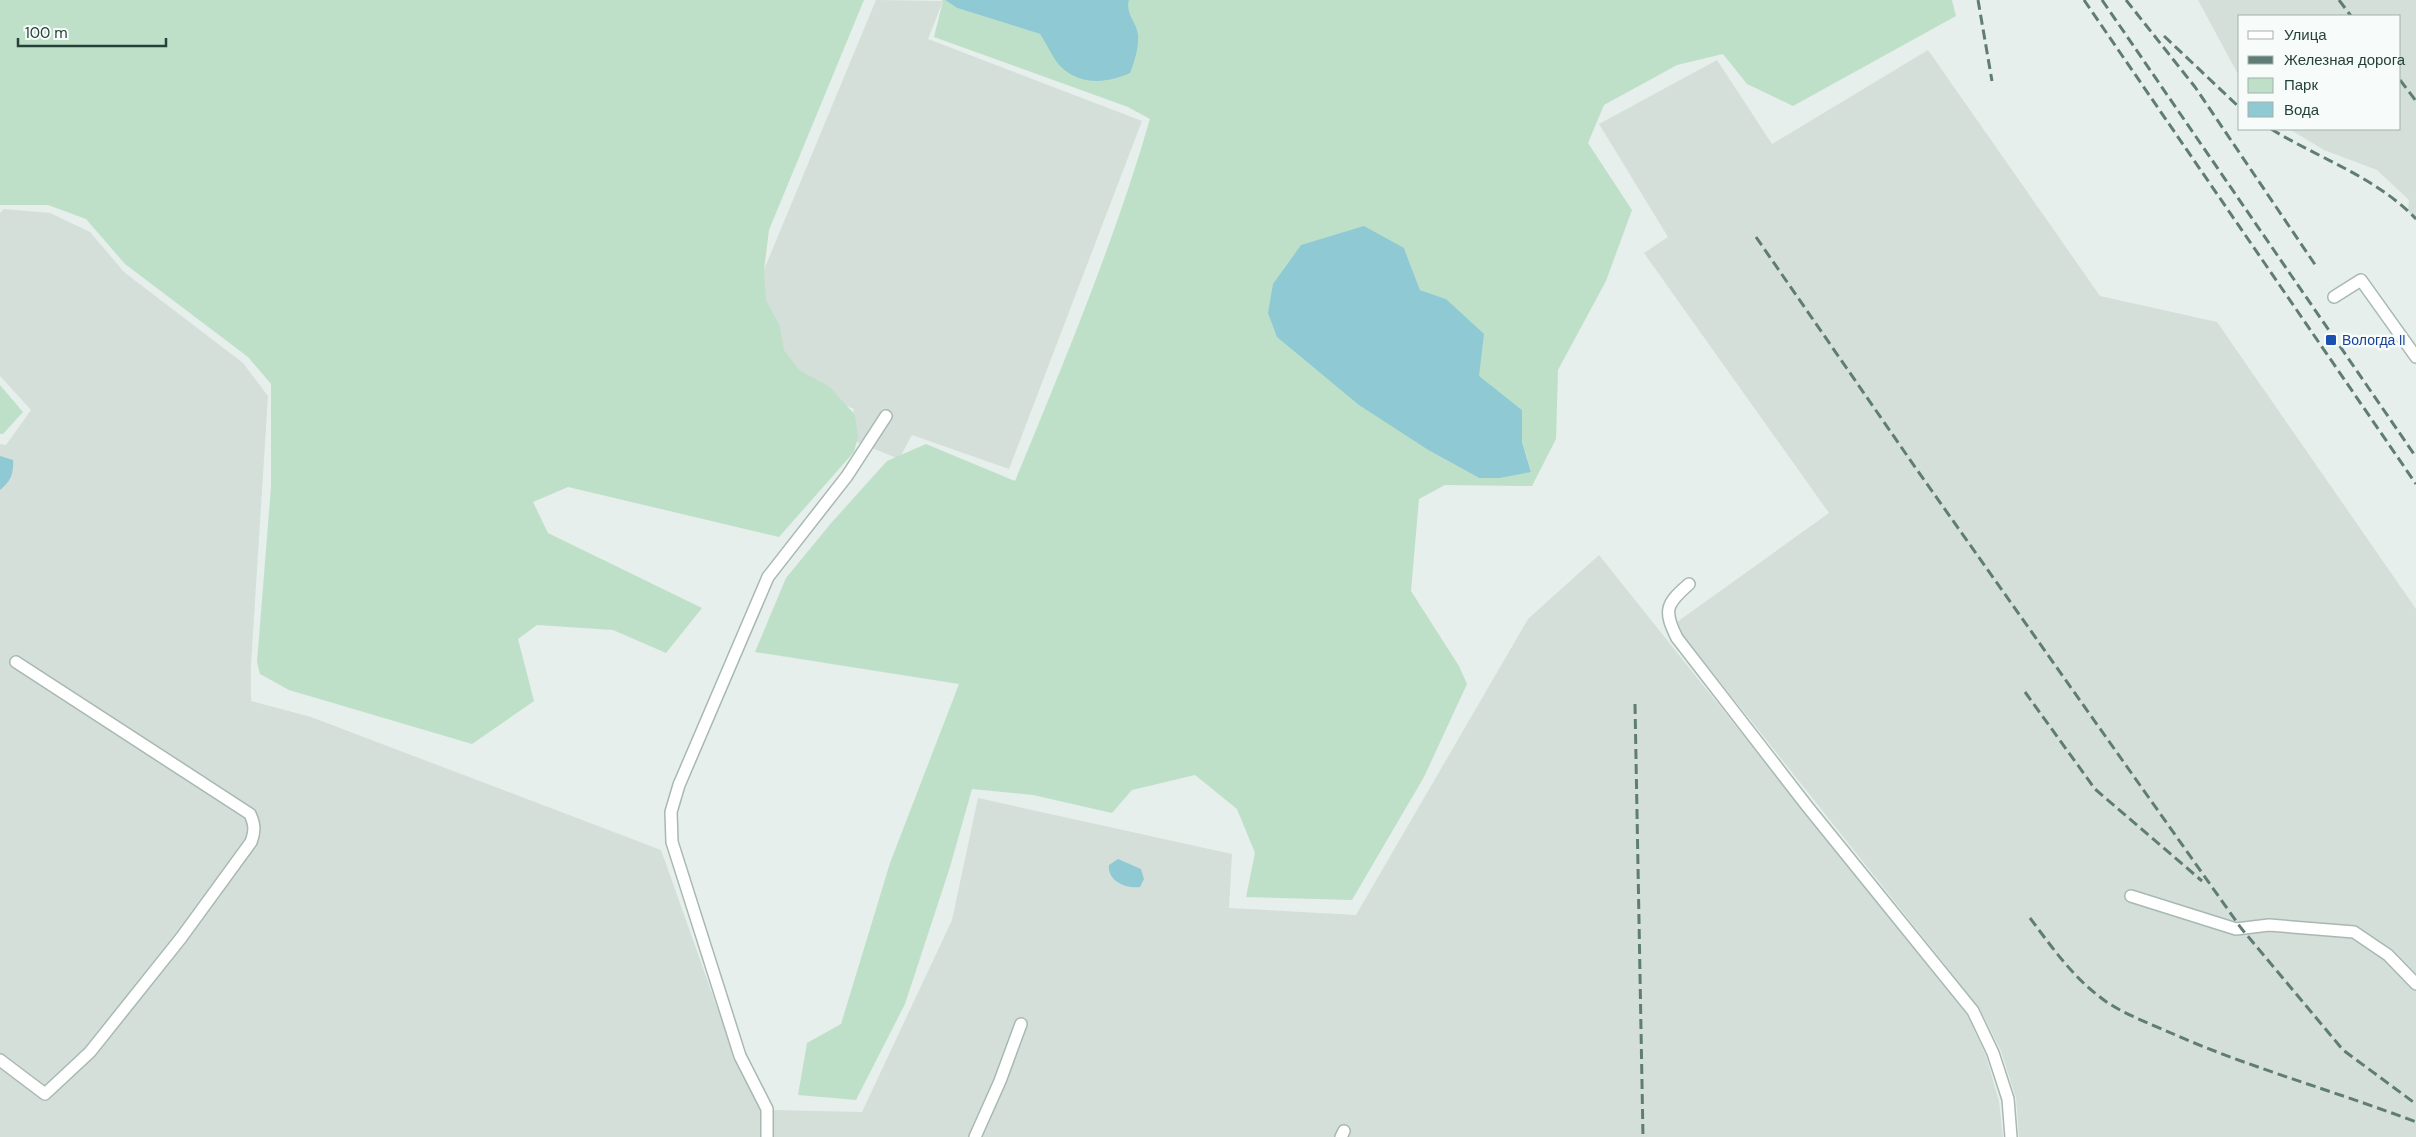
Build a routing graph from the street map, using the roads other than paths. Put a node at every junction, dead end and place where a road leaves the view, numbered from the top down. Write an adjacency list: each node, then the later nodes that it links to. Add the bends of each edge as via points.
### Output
1 (2334, 296): 2 (street, via 2361,280)
2 (2416, 358)
3 (886, 416): 10 (street, via 847,476 768,577 712,705 671,812 672,842 740,1056 767,1109)
4 (1689, 584): 12 (street, via 1669,604 1670,623 1677,638 1807,806 1973,1011 1993,1052 2005,1090)
5 (16, 662): 9 (street, via 250,814 255,831 251,842 181,938 90,1052 45,1094)
6 (2131, 896): 7 (street, via 2236,929 2269,925 2354,932 2388,955)
7 (2416, 984)
8 (1020, 1024): 11 (street, via 1000,1082)
9 (0, 1060)
10 (767, 1137)
11 (975, 1137)
12 (2011, 1137)

